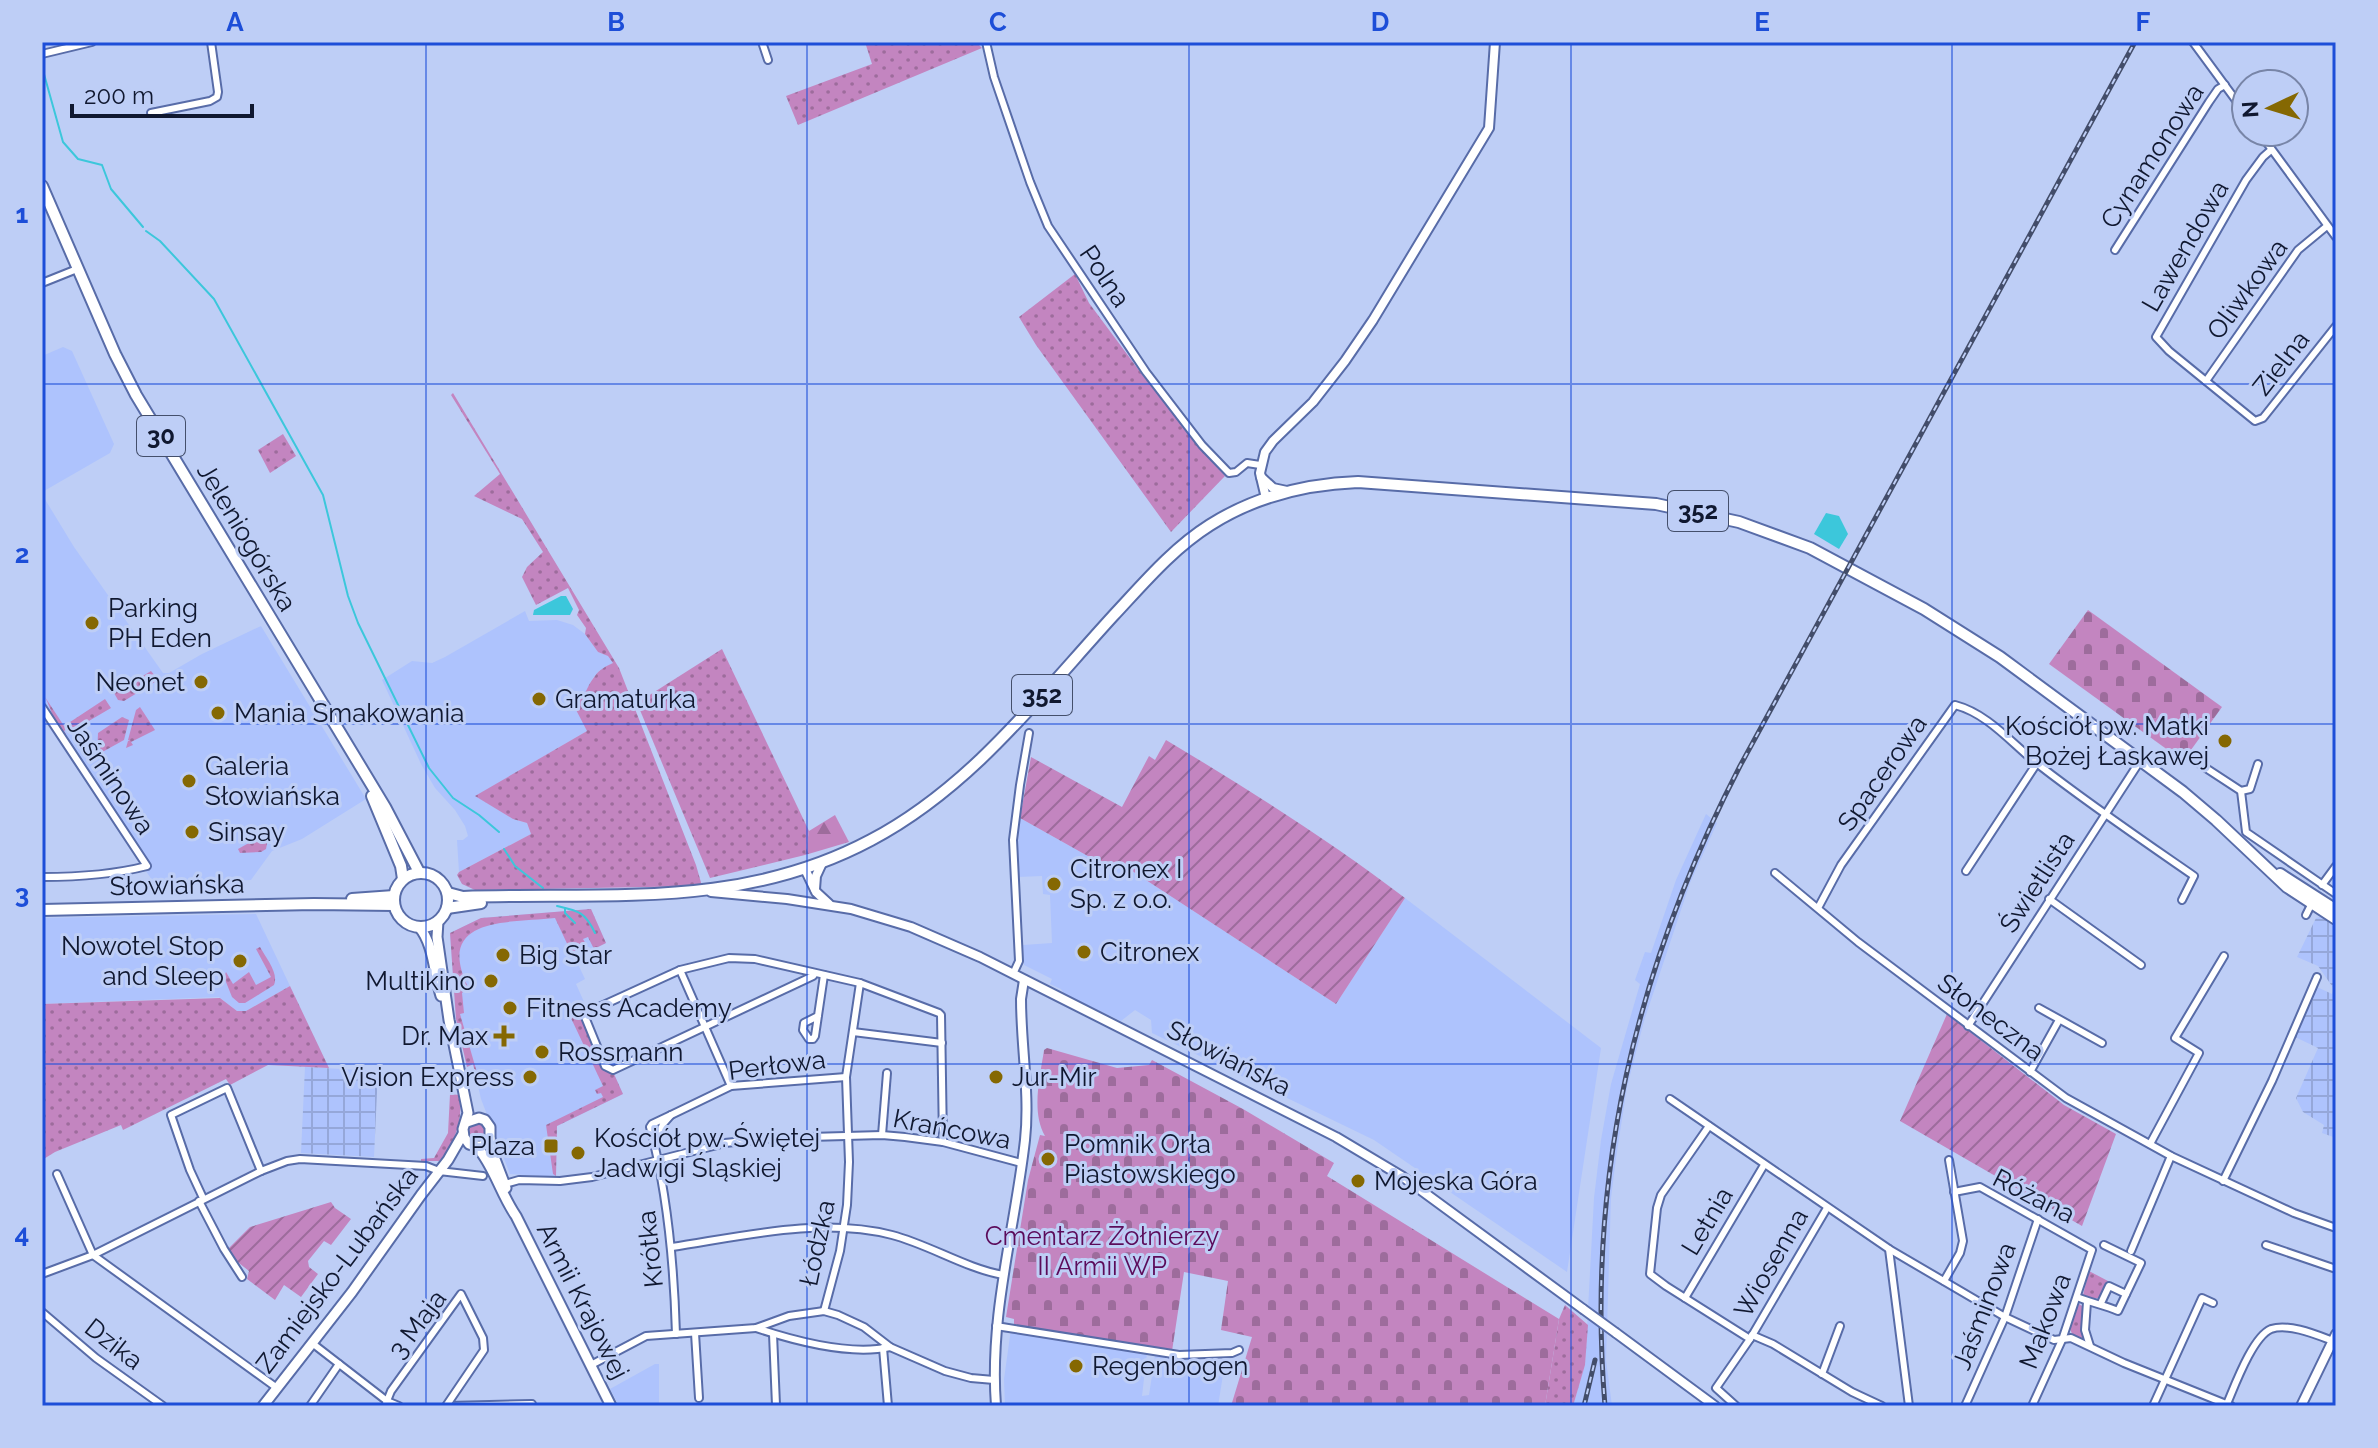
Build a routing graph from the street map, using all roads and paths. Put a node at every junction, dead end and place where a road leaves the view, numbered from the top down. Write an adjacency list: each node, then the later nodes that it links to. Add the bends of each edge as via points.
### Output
1 (92, 42): 7 (street)
2 (211, 42): 11 (street, via 217,97)
3 (762, 42): 8 (street)
4 (986, 42): 22 (street, Polna, via 1030,182 1048,226 1073,265 1202,445 1229,473 1247,463)
5 (1495, 42): 22 (street, via 1489,128 1373,320 1324,389 1268,446)
6 (2193, 42): 9 (street)
7 (42, 54)
8 (768, 60)
9 (2225, 85): 10 (street); 16 (street, Cynamonowa)
10 (2230, 92)
11 (151, 113)
12 (2271, 150): 14 (street); 20 (street, Lawendowa, via 2246,180 2156,337)
13 (42, 186): 17 (main road, Jeleniogórska / 30)
14 (2327, 226): 15 (street); 20 (street, Oliwkowa, via 2298,250)
15 (2336, 237)
16 (2115, 250)
17 (77, 269): 18 (street); 32 (main road, Jeleniogórska / 30, via 136,395)
18 (42, 283)
19 (2336, 326): 21 (street, Zielna, via 2263,418)
20 (2206, 381): 21 (street, Lawendowa)
21 (2255, 421)
22 (1260, 465): 23 (street)
23 (1260, 477): 24 (street, via 1273,488); 25 (street)
24 (1289, 491): 25 (main road, 352); 29 (main road, 352, via 1342,483 1405,484 1656,504 1739,522 1810,548 1938,616)
25 (1266, 498): 35 (main road, 352, via 1220,519 1180,547 944,792 881,835)
26 (42, 707): 41 (street, Jaśminowa, via 147,866 120,873)
27 (1029, 733): 66 (street, via 1013,840 1019,961)
28 (2189, 757): 33 (street)
29 (2140, 761): 34 (street, Świetlista); 50 (main road, 352, via 2201,806 2287,887)
30 (2037, 763): 34 (street); 38 (street); 55 (street, Spacerowa, via 1997,728 1955,705 1841,865)
31 (2258, 764): 33 (street, via 2250,789)
32 (364, 775): 39 (main road, Jeleniogórska / 30); 42 (main road, Jeleniogórska / 30)
33 (2241, 791): 43 (street, via 2246,832)
34 (2106, 814): 49 (street, Świetlista); 52 (street, via 2194,876)
35 (822, 863): 37 (main road, 352); 44 (street)
36 (2336, 866): 43 (street)
37 (805, 869): 44 (street, Słowiańska); 45 (main road, 352)
38 (1966, 871)
39 (419, 872): 42 (main road); 46 (main road, 30, via 437,877)
40 (1775, 873): 55 (street, Słoneczna)
41 (42, 877)
42 (403, 879): 51 (main road)
43 (2322, 885): 47 (street)
44 (815, 890): 53 (street, Słowiańska)
45 (707, 891): 48 (main road, 352); 53 (street)
46 (448, 893): 48 (main road, 352); 54 (main road)
47 (2336, 894)
48 (551, 896): 54 (main road, 352)
49 (2049, 899): 63 (street); 75 (street, Świetlista)
50 (2311, 899): 57 (main road, 352); 58 (street); 59 (main road, 352)
51 (394, 900): 56 (main road, Słowiańska); 61 (main road, via 401,919)
52 (2182, 900)
53 (830, 905): 66 (street, Słowiańska, via 911,927)
54 (447, 908): 60 (main road)
55 (1818, 908): 75 (street, Słoneczna)
56 (42, 910)
57 (2336, 910)
58 (2306, 915)
59 (2336, 919)
60 (438, 921): 61 (main road); 73 (main road)
61 (419, 927): 73 (main road)
62 (2224, 956): 94 (street, via 2175,1038 2199,1053)
63 (2141, 965)
64 (680, 970): 65 (street, via 736,957); 76 (street); 76 (street, via 585,1017 605,1066 613,1070)
65 (815, 973): 67 (street); 76 (street)
66 (1013, 974): 69 (street, Słowiańska)
67 (824, 975): 70 (street); 72 (street)
68 (2317, 977): 106 (street)
69 (1024, 980): 100 (street, via 1026,1122); 168 (street, Słowiańska, bridge, via 1336,1137 1403,1177)
70 (860, 983): 77 (street, Łódzka); 78 (street, via 939,1013)
71 (2039, 1008): 74 (street)
72 (818, 1016)
73 (449, 1020): 84 (main road)
74 (2059, 1020): 79 (street); 80 (street)
75 (1968, 1026): 80 (street, Słoneczna)
76 (704, 1029): 83 (street)
77 (853, 1032): 78 (street); 82 (street, Łódzka)
78 (942, 1043): 93 (street)
79 (2102, 1043)
80 (2030, 1072): 94 (street, Słoneczna)
81 (887, 1073): 90 (street)
82 (846, 1077): 83 (street, Perłowa); 91 (street, Łódzka)
83 (731, 1086): 99 (street, Perłowa, via 652,1124)
84 (466, 1095): 86 (main road); 87 (main road)
85 (1670, 1099): 88 (street)
86 (479, 1118): 87 (main road); 92 (main road, via 490,1127)
87 (467, 1122): 89 (main road)
88 (1709, 1126): 101 (street); 128 (street, via 1657,1208 1650,1274)
89 (463, 1134): 95 (main road); 97 (main road, Zamiejsko-Lubańska)
90 (882, 1135): 91 (street, Krańcowa); 93 (street, Krańcowa)
91 (848, 1136): 99 (street, Krańcowa, via 747,1139); 112 (street, Łódzka)
92 (490, 1139): 95 (main road); 107 (main road, Armii Krajowej)
93 (943, 1142): 100 (street, Krańcowa)
94 (2150, 1144): 96 (street, Słoneczna)
95 (475, 1146): 97 (main road, Zamiejsko-Lubańska); 107 (main road, Armii Krajowej)
96 (2171, 1156): 106 (street, Słoneczna); 119 (street)
97 (448, 1160): 103 (main road, Zamiejsko-Lubańska)
98 (1949, 1160): 108 (street)
99 (657, 1161): 107 (street, Krańcowa, via 576,1180); 116 (street, Krótka)
100 (1021, 1163): 123 (street)
101 (1764, 1165): 110 (street); 128 (street, Letnia)
102 (261, 1171): 103 (street, via 300,1159); 109 (street); 109 (street, via 227,1088 171,1115)
103 (439, 1171): 105 (street); 145 (main road, Zamiejsko-Lubańska)
104 (57, 1174): 120 (street)
105 (483, 1176)
106 (2223, 1181): 113 (street, Słoneczna)
107 (501, 1185): 150 (main road, Armii Krajowej)
108 (1954, 1192): 111 (street, Różana, via 1980,1187); 125 (street, via 1963,1241)
109 (201, 1200): 120 (street); 124 (street)
110 (1827, 1208): 117 (street); 142 (street, Wiosenna)
111 (2038, 1219): 118 (street, Różana); 134 (street, Jaśminowa)
112 (844, 1228): 116 (street, via 777,1231); 123 (street, via 908,1240); 132 (street, Łódzka)
113 (2336, 1228)
114 (2104, 1245): 126 (street, via 2141,1263)
115 (2266, 1245): 121 (street)
116 (672, 1247): 140 (street, Krótka)
117 (1889, 1249): 125 (street); 171 (street)
118 (2092, 1250): 127 (street, Makowa)
119 (2131, 1251)
120 (93, 1255): 122 (street); 154 (street)
121 (2336, 1269)
122 (42, 1274)
123 (1003, 1275): 136 (street)
124 (242, 1277)
125 (1944, 1281): 134 (street)
126 (2126, 1294): 130 (street, via 2118,1311); 130 (street, via 2109,1286)
127 (2077, 1297): 129 (street); 144 (street, Makowa)
128 (1685, 1298): 142 (street)
129 (2087, 1302): 130 (street); 146 (street)
130 (2101, 1303)
131 (2213, 1303): 153 (street, via 2202,1298)
132 (824, 1311): 135 (street); 147 (street, via 864,1327)
133 (42, 1312): 160 (street, Dzika)
134 (2005, 1317): 144 (street); 172 (street, Jaśminowa)
135 (779, 1319): 138 (street); 141 (street)
136 (996, 1326): 148 (street, via 1179,1355); 152 (street)
137 (1840, 1326): 151 (street)
138 (756, 1328): 139 (street); 141 (street)
139 (695, 1333): 140 (street); 155 (street)
140 (676, 1334): 150 (street, via 646,1336)
141 (777, 1335): 147 (street, via 817,1346); 158 (street)
142 (1751, 1337): 151 (street); 169 (street, Wiosenna, via 1716,1388)
143 (2335, 1338): 159 (street, via 2287,1328 2268,1331 2256,1343); 175 (street)
144 (2062, 1340): 146 (street); 173 (street, Makowa)
145 (312, 1343): 149 (street); 154 (main road, Zamiejsko-Lubańska)
146 (2090, 1346): 153 (street)
147 (887, 1348): 152 (street, via 945,1371); 166 (street)
148 (1239, 1350)
149 (339, 1364): 156 (street); 162 (street)
150 (591, 1365): 165 (main road, Armii Krajowej)
151 (1822, 1374): 170 (street)
152 (994, 1380): 167 (street)
153 (2164, 1380): 159 (street); 174 (street)
154 (277, 1388): 161 (main road, Zamiejsko-Lubańska)
155 (699, 1398)
156 (386, 1404): 163 (street); 164 (street, 3 Maja, via 461,1294 484,1350)
157 (532, 1404): 164 (street)
158 (776, 1405)
159 (2228, 1405)
160 (163, 1406)
161 (263, 1406)
162 (310, 1406)
163 (399, 1406)
164 (447, 1406)
165 (611, 1406)
166 (888, 1406)
167 (996, 1406)
168 (1715, 1406)
169 (1736, 1406)
170 (1882, 1406)
171 (1909, 1406)
172 (1965, 1406)
173 (2032, 1406)
174 (2153, 1406)
175 (2301, 1406)

